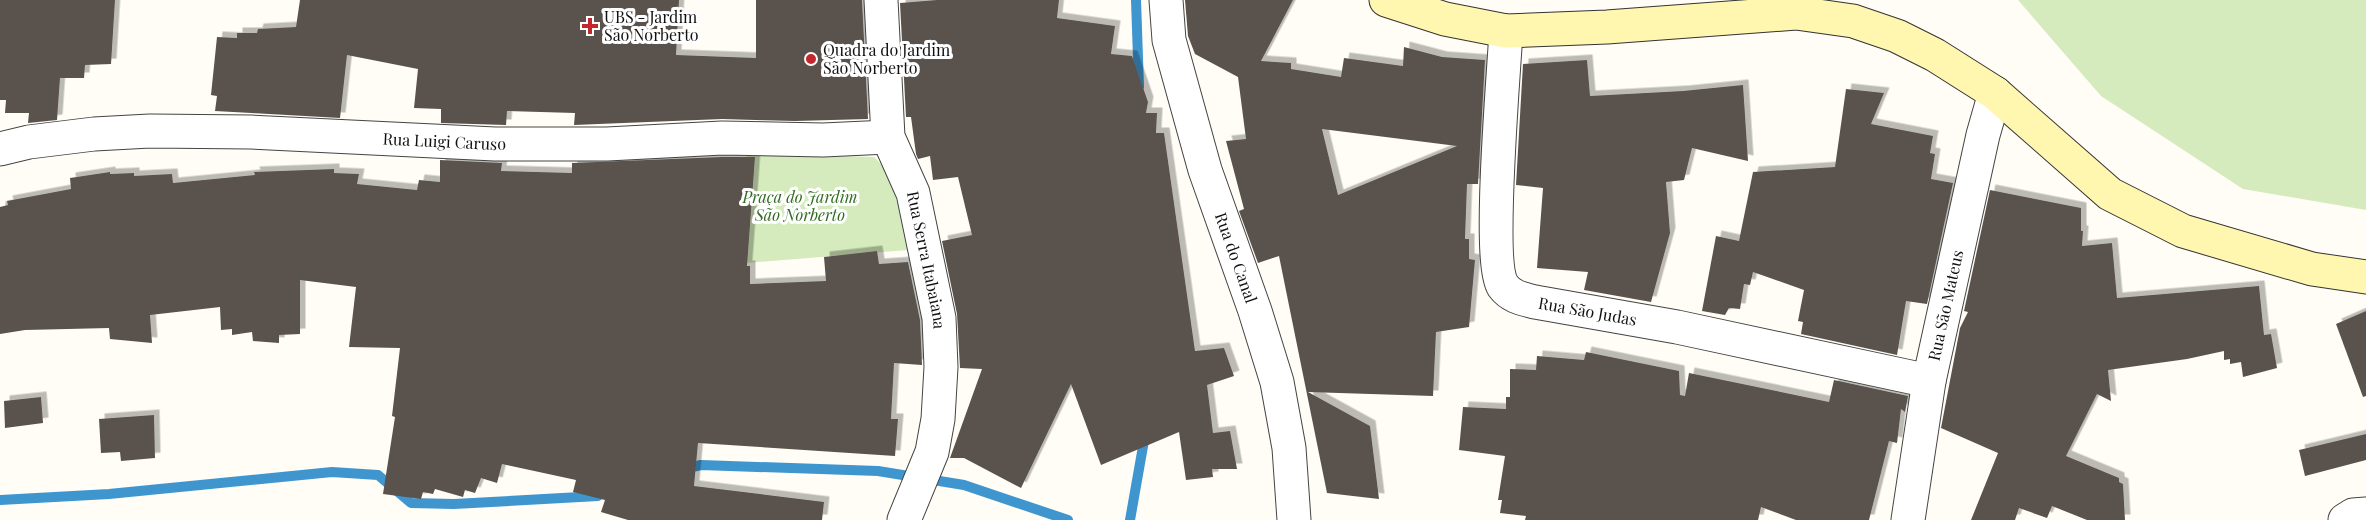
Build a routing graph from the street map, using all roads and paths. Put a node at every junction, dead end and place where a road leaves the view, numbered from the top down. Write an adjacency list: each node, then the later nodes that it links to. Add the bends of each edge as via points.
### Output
1 (881, 0): 6 (street, Rua Serra Itabaiana)
2 (1166, 0): 12 (street, Rua do Canal, via 1169,40 1205,170 1277,382)
3 (1386, 0): 4 (main road, via 1444,19)
4 (1506, 31): 5 (main road, via 1796,13 1853,21 1897,36); 9 (street, Rua São Judas, via 1497,273 1514,296)
5 (1995, 93): 8 (main road, via 2110,194 2183,231 2312,269); 9 (street, Rua São Mateus)
6 (888, 137): 7 (street, Rua Luigi Caruso, via 495,144 150,131 94,134); 11 (street, Rua Serra Itabaiana, via 913,193 939,318 938,418 932,452)
7 (0, 149)
8 (2366, 277)
9 (1929, 381): 13 (street, Rua São Mateus)
10 (2366, 514): 14 (street)
11 (904, 520)
12 (1294, 520)
13 (1908, 520)
14 (2345, 520)

